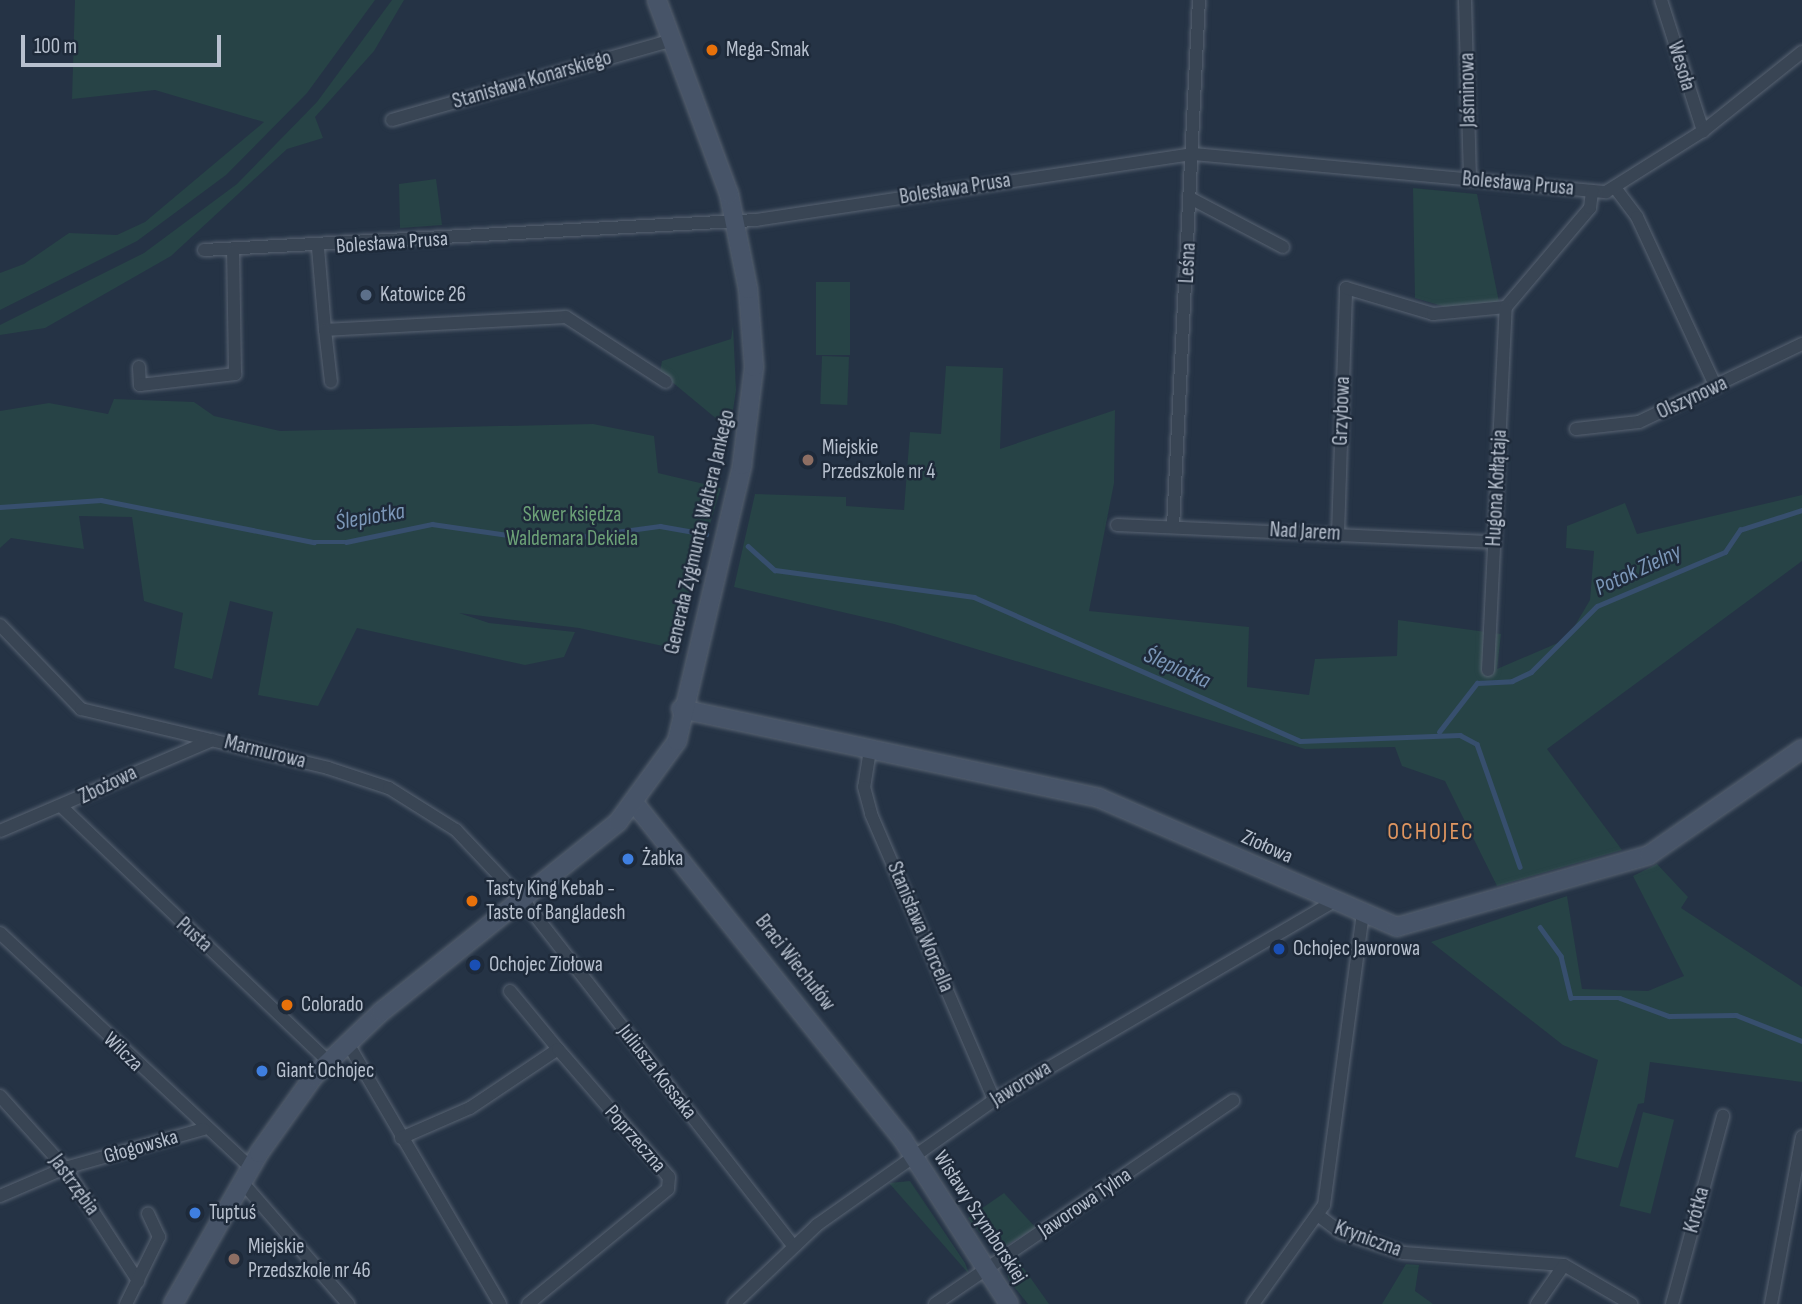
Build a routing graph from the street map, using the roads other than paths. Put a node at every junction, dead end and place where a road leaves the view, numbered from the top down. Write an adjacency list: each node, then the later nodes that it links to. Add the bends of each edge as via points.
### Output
1 (657, 0): 5 (street, Generała Zygmunta Waltera Jankego)
2 (1199, 0): 9 (street, Leśna)
3 (1465, 0): 10 (street, Jaśminowa)
4 (1661, 0): 8 (street, Wesoła)
5 (672, 40): 7 (street, Stanisława Konarskiego); 14 (street, Generała Zygmunta Waltera Jankego)
6 (1802, 52): 8 (street, Bolesława Prusa)
7 (393, 120)
8 (1703, 131): 11 (street, Bolesława Prusa)
9 (1194, 154): 10 (street, Bolesława Prusa); 13 (street, Leśna); 14 (street, Bolesława Prusa)
10 (1470, 180): 12 (street, Bolesława Prusa)
11 (1616, 189): 12 (street, Bolesława Prusa); 25 (street, via 1637,217)
12 (1592, 191): 19 (street, Bolesława Prusa, via 1590,208)
13 (1192, 199): 15 (street); 28 (street, Leśna)
14 (736, 221): 16 (street, Bolesława Prusa); 33 (street, Generała Zygmunta Waltera Jankego, via 748,289 751,409)
15 (1283, 247)
16 (318, 248): 18 (street, Bolesława Prusa); 20 (street, Bolesława Prusa)
17 (204, 250): 18 (street, Bolesława Prusa)
18 (233, 251): 22 (street, via 235,374 140,385)
19 (1506, 307): 29 (street, Grzybowa, via 1433,314 1346,288); 30 (street, Hugona Kołłątaja)
20 (325, 330): 23 (street, Bolesława Prusa); 24 (street, via 566,317)
21 (1802, 344): 25 (street, Olszynowa)
22 (139, 367)
23 (331, 382)
24 (666, 382)
25 (1716, 387): 26 (street, Olszynowa, via 1639,422)
26 (1576, 429)
27 (1117, 525): 28 (street, Nad Jarem)
28 (1172, 527): 29 (street, Nad Jarem)
29 (1338, 534): 30 (street, Nad Jarem)
30 (1494, 542): 32 (street, Hugona Kołłątaja)
31 (0, 625): 34 (street, Marmurowa, via 81,709)
32 (1488, 670)
33 (681, 709): 36 (street, Ziołowa); 37 (street, Generała Zygmunta Waltera Jankego, via 655,775)
34 (215, 739): 38 (street, Zbożowa); 40 (street, Marmurowa, via 389,788 456,830)
35 (1802, 748): 42 (street, Ziołowa, via 1665,846 1628,863 1421,925 1397,927)
36 (870, 750): 41 (street, Ziołowa, via 1099,798); 49 (street, Stanisława Worcella, via 864,787 871,814)
37 (635, 804): 40 (street, Generała Zygmunta Waltera Jankego); 55 (street, Braci Wiechułów, via 760,953)
38 (62, 807): 39 (street, Zbożowa); 47 (street, Pusta)
39 (0, 831)
40 (523, 900): 45 (street, Generała Zygmunta Waltera Jankego); 61 (street, Juliusza Kossaka)
41 (1334, 901): 42 (street, Ziołowa); 49 (street, Jaworowa)
42 (1363, 914): 60 (street, Kryniczna)
43 (0, 933): 52 (street, Wilcza)
44 (510, 991): 46 (street, Poprzeczna)
45 (347, 1042): 47 (street, Generała Zygmunta Waltera Jankego); 54 (street)
46 (558, 1049): 54 (street, via 470,1108); 69 (street, Poprzeczna, via 671,1184)
47 (328, 1061): 57 (street, Generała Zygmunta Waltera Jankego)
48 (0, 1096): 56 (street, Jastrzębia)
49 (994, 1100): 55 (street, Jaworowa)
50 (1233, 1101): 63 (street, Jaworowa Tylna)
51 (1723, 1116): 76 (street, Krótka)
52 (204, 1129): 56 (street, Głogowska); 57 (street, Wilcza)
53 (1802, 1136): 77 (street)
54 (401, 1138): 68 (street)
55 (913, 1156): 61 (street, Jaworowa); 63 (street, Wisławy Szymborskiej)
56 (65, 1168): 58 (street, Głogowska); 64 (street, Jastrzębia)
57 (246, 1174): 66 (street, Generała Zygmunta Waltera Jankego); 67 (street, Wilcza)
58 (0, 1196)
59 (148, 1213): 64 (street, via 159,1237)
60 (1319, 1216): 62 (street, Kryniczna, via 1340,1232 1404,1253); 73 (street)
61 (792, 1244): 70 (street, Jaworowa)
62 (1564, 1265): 74 (street); 75 (street, Kryniczna)
63 (988, 1268): 71 (street, Jaworowa Tylna); 72 (street, Wisławy Szymborskiej)
64 (138, 1281): 65 (street)
65 (126, 1304)
66 (173, 1304)
67 (348, 1304)
68 (500, 1304)
69 (528, 1304)
70 (734, 1304)
71 (935, 1304)
72 (1009, 1304)
73 (1253, 1304)
74 (1537, 1304)
75 (1631, 1304)
76 (1672, 1304)
77 (1771, 1304)

